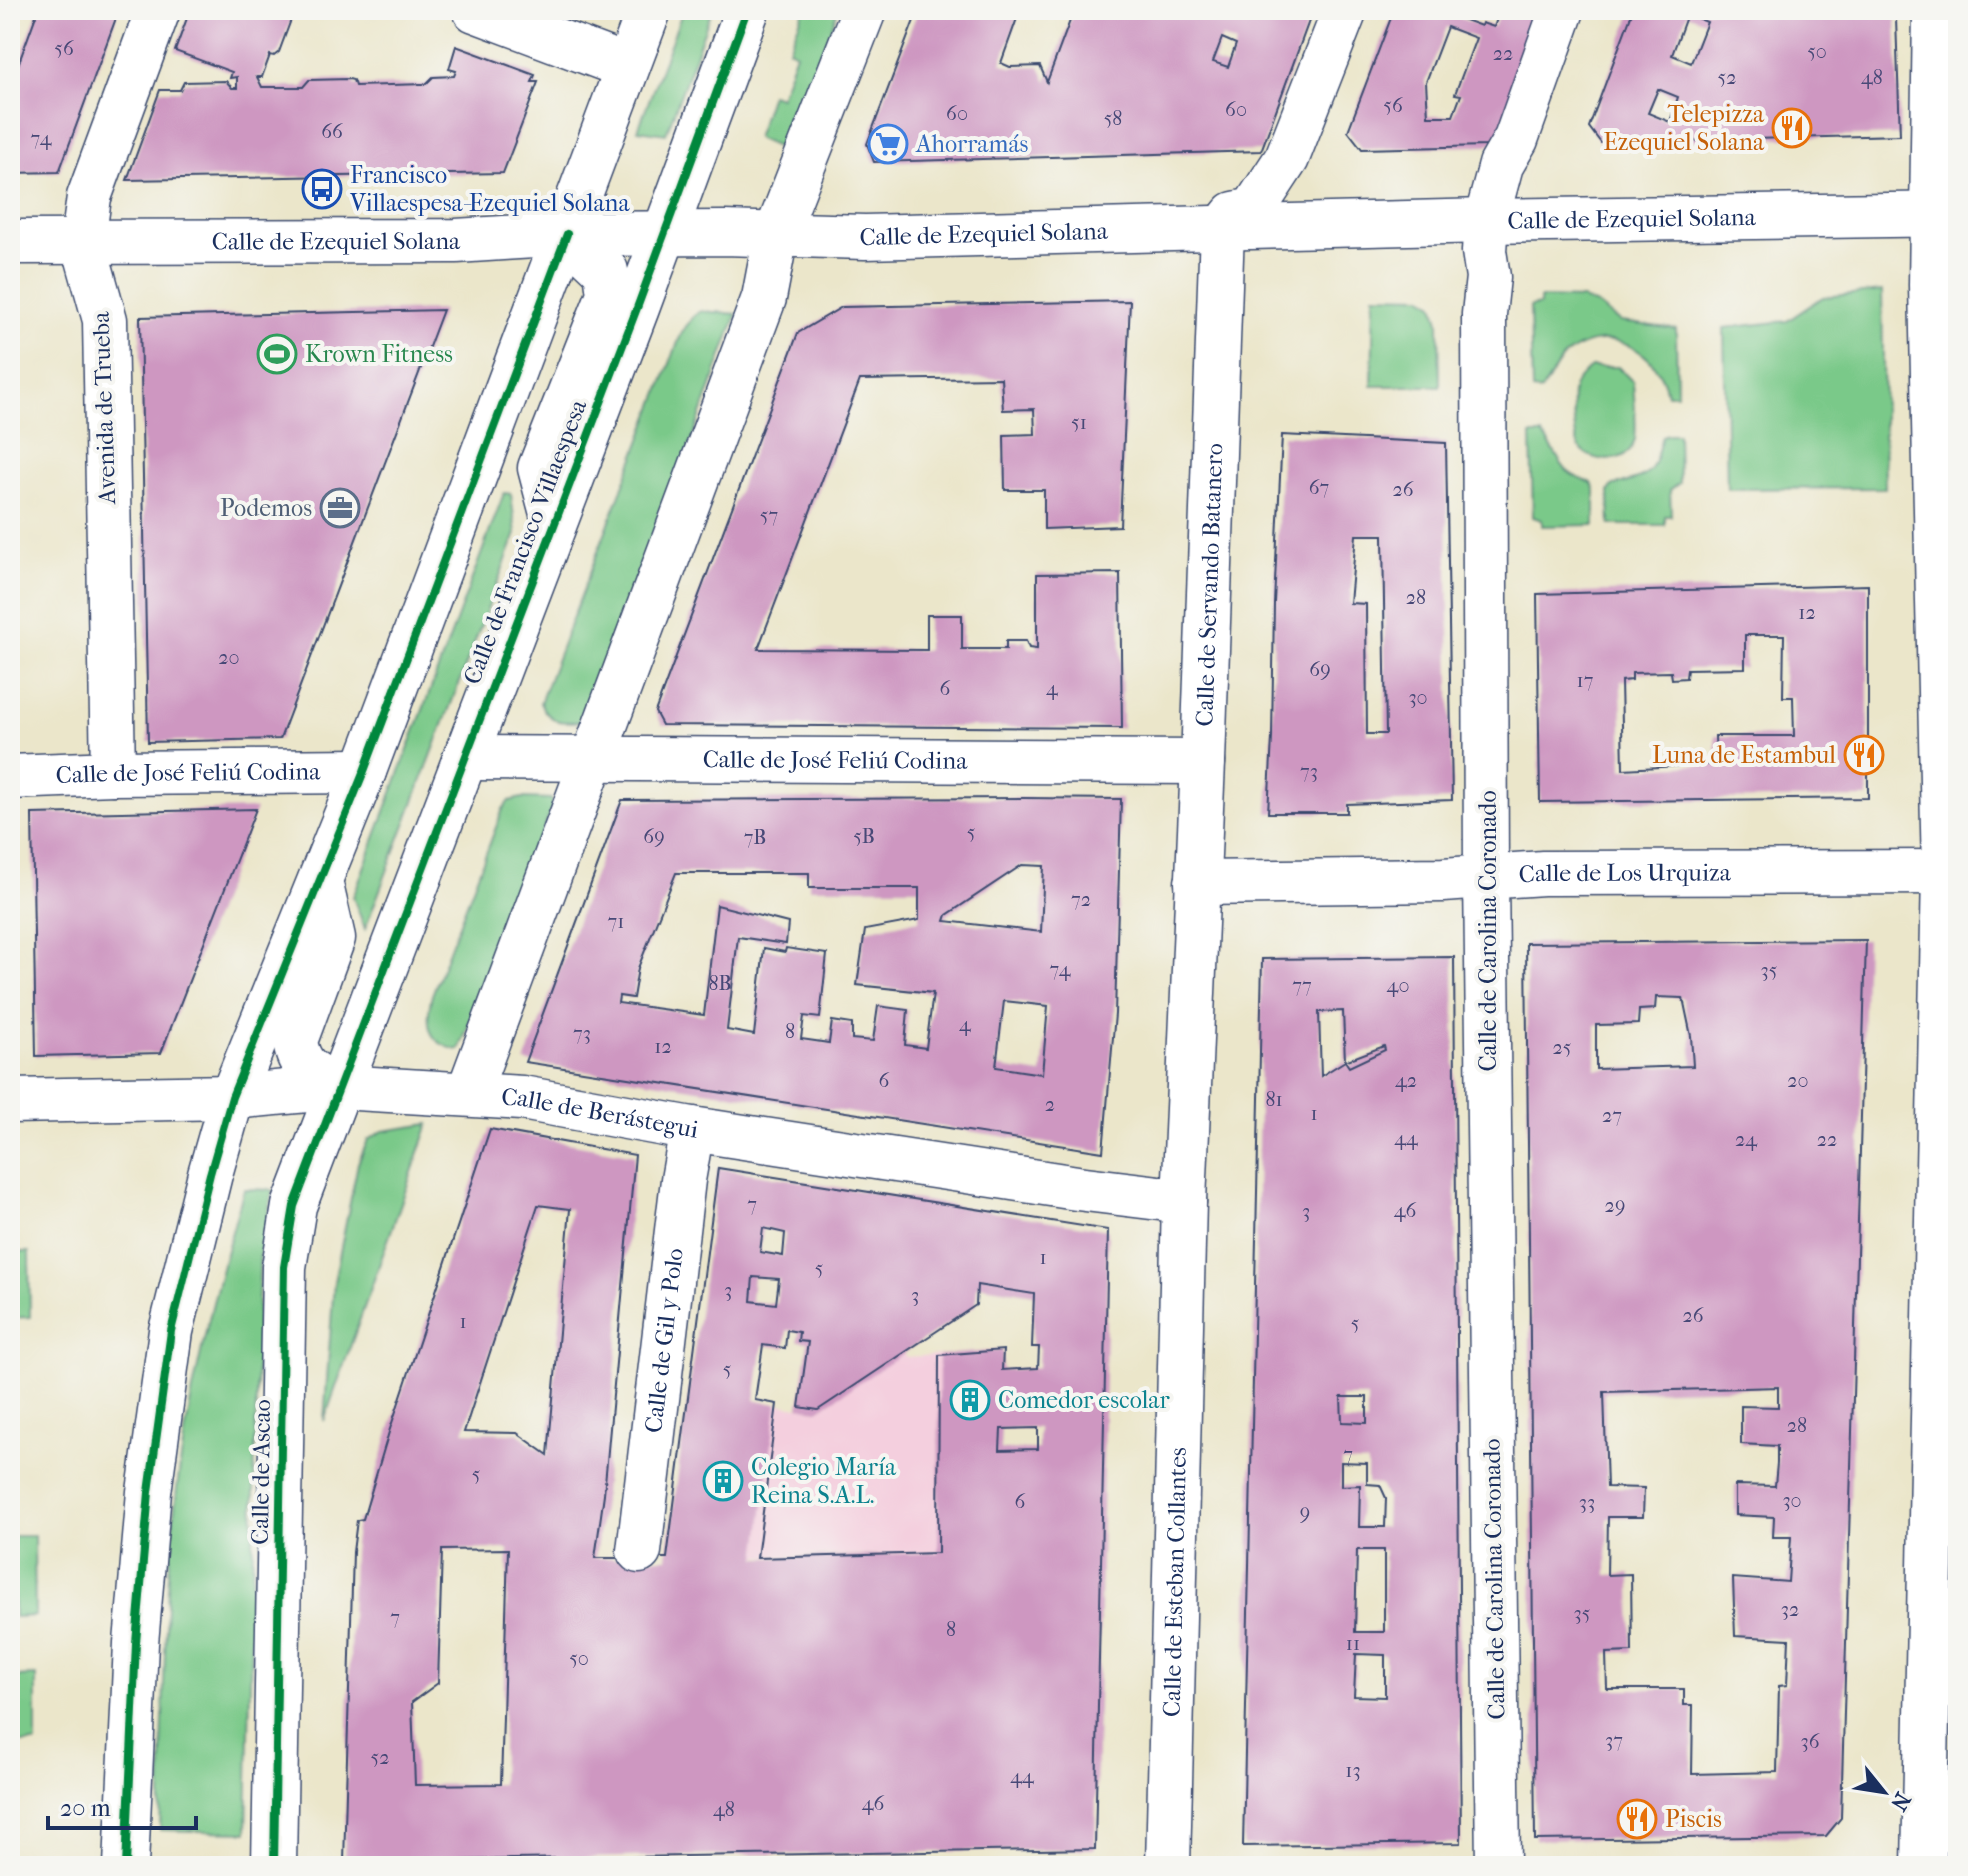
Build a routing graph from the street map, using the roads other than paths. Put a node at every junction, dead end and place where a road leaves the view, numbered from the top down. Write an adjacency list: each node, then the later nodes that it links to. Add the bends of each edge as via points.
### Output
1 (158, 10): 16 (street, Avenida de Trueba, via 89,197)
2 (475, 10): 9 (street)
3 (649, 10): 9 (street)
4 (747, 10): 14 (street, Calle de Francisco Villaespesa)
5 (864, 10): 15 (street)
6 (1345, 10): 12 (street, via 1287,158 1253,210 1234,214)
7 (1562, 10): 11 (street, Calle de Carolina Coronado, via 1516,139 1501,165)
8 (1935, 10): 10 (street)
9 (627, 67): 13 (street)
10 (1945, 214): 11 (street, Calle de Ezequiel Solana); 25 (street, via 1931,285)
11 (1486, 221): 12 (street, Calle de Ezequiel Solana); 26 (street, Calle de Carolina Coronado)
12 (1222, 229): 15 (street, Calle de Ezequiel Solana); 21 (street, Calle de Servando Batanero)
13 (567, 234): 14 (street, Calle de Ezequiel Solana); 16 (street, Calle de Ezequiel Solana, via 456,241); 18 (street, Calle de Francisco Villaespesa, via 606,271 609,294 540,468); 22 (street)
14 (662, 234): 15 (street, Calle de Ezequiel Solana); 18 (street, Calle de Francisco Villaespesa)
15 (776, 235): 20 (street, via 764,298)
16 (83, 241): 17 (street, Calle de Ezequiel Solana); 23 (street, Avenida de Trueba, via 105,320)
17 (10, 242)
18 (554, 521): 19 (street, Calle de Francisco Villaespesa)
19 (465, 758): 20 (street, Calle de José Feliú Codina); 29 (street, Calle de Francisco Villaespesa)
20 (595, 758): 21 (street, Calle de José Feliú Codina); 30 (street)
21 (1203, 762): 28 (street, Calle de Servando Batanero)
22 (364, 771): 23 (street, Calle de José Feliú Codina); 27 (street)
23 (113, 773): 24 (street, Calle de José Feliú Codina)
24 (10, 777)
25 (1951, 872): 26 (street, Calle de Los Urquiza); 40 (street)
26 (1486, 876): 28 (street, Calle de Los Urquiza); 39 (street, Calle de Carolina Coronado)
27 (320, 881): 29 (street, via 333,938 295,1041 297,1058); 31 (street)
28 (1197, 883): 34 (street, Calle de Servando Batanero)
29 (339, 1087): 30 (street, Calle de Berástegui); 31 (street, Calle de Berástegui); 37 (street, Calle de Ascao, via 294,1206 284,1267)
30 (468, 1094): 33 (street, Calle de Berástegui, via 522,1098)
31 (232, 1097): 32 (street, Calle de Berástegui); 36 (street, via 177,1304 161,1395 139,1599)
32 (10, 1101)
33 (692, 1129): 34 (street, Calle de Berástegui); 35 (street, Calle de Gil y Polo)
34 (1184, 1201): 38 (street, Calle de Esteban Collantes)
35 (639, 1551)
36 (126, 1866)
37 (274, 1866)
38 (1168, 1866)
39 (1498, 1866)
40 (1924, 1866)

